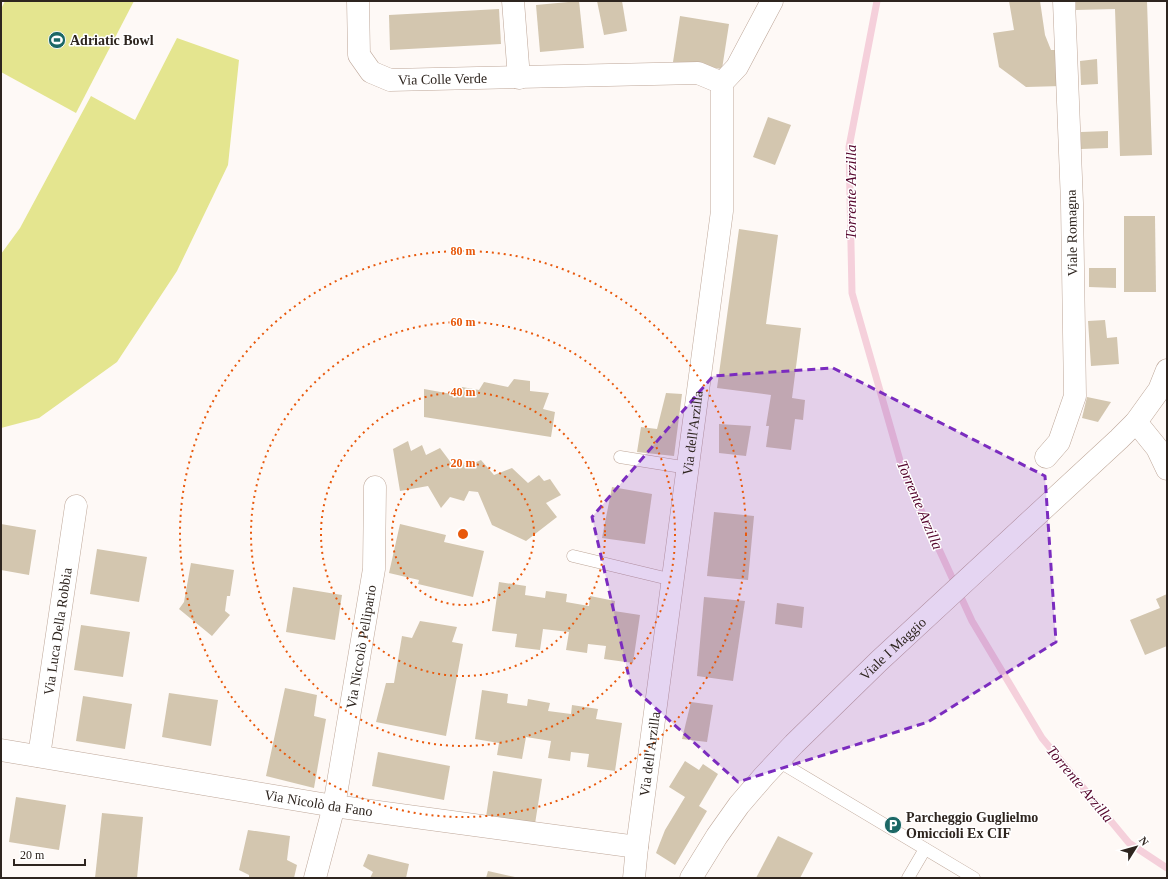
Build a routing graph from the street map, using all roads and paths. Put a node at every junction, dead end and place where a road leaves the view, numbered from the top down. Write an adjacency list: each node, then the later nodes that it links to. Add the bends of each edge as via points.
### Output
1 (358, 1): 5 (street, Via Colle Verde, via 359,55 371,72 390,80)
2 (513, 1): 5 (street)
3 (772, 1): 6 (street, via 737,66)
4 (1064, 1): 10 (street, Viale Romagna, via 1072,204 1075,396 1060,442)
5 (520, 78): 6 (street, Via Colle Verde, via 698,73)
6 (722, 83): 11 (street, Via dell'Arzilla, via 722,211)
7 (1167, 370): 8 (street, via 1158,390)
8 (1136, 422): 12 (street, via 1157,448); 19 (street, Viale I Maggio, via 879,661)
9 (620, 457): 11 (lane)
10 (1046, 457)
11 (688, 468): 16 (street, Via dell'Arzilla)
12 (1167, 469)
13 (375, 487): 20 (street, Via Niccolò Pellipario, via 374,569)
14 (76, 506): 18 (street, Via Luca Della Robbia)
15 (573, 556): 16 (lane)
16 (673, 580): 21 (street, Via dell'Arzilla)
17 (1, 750): 18 (street, Via Nicolò da Fano)
18 (39, 756): 20 (street, Via Nicolò da Fano)
19 (778, 761): 22 (lane); 25 (street, Viale I Maggio, via 729,819)
20 (334, 806): 21 (street, Via Nicolò da Fano); 23 (street, Via Niccolò Pellipario)
21 (637, 847): 24 (street, Via dell'Arzilla)
22 (925, 849): 26 (lane); 27 (lane)
23 (315, 878)
24 (634, 878)
25 (691, 878)
26 (908, 878)
27 (974, 878)

